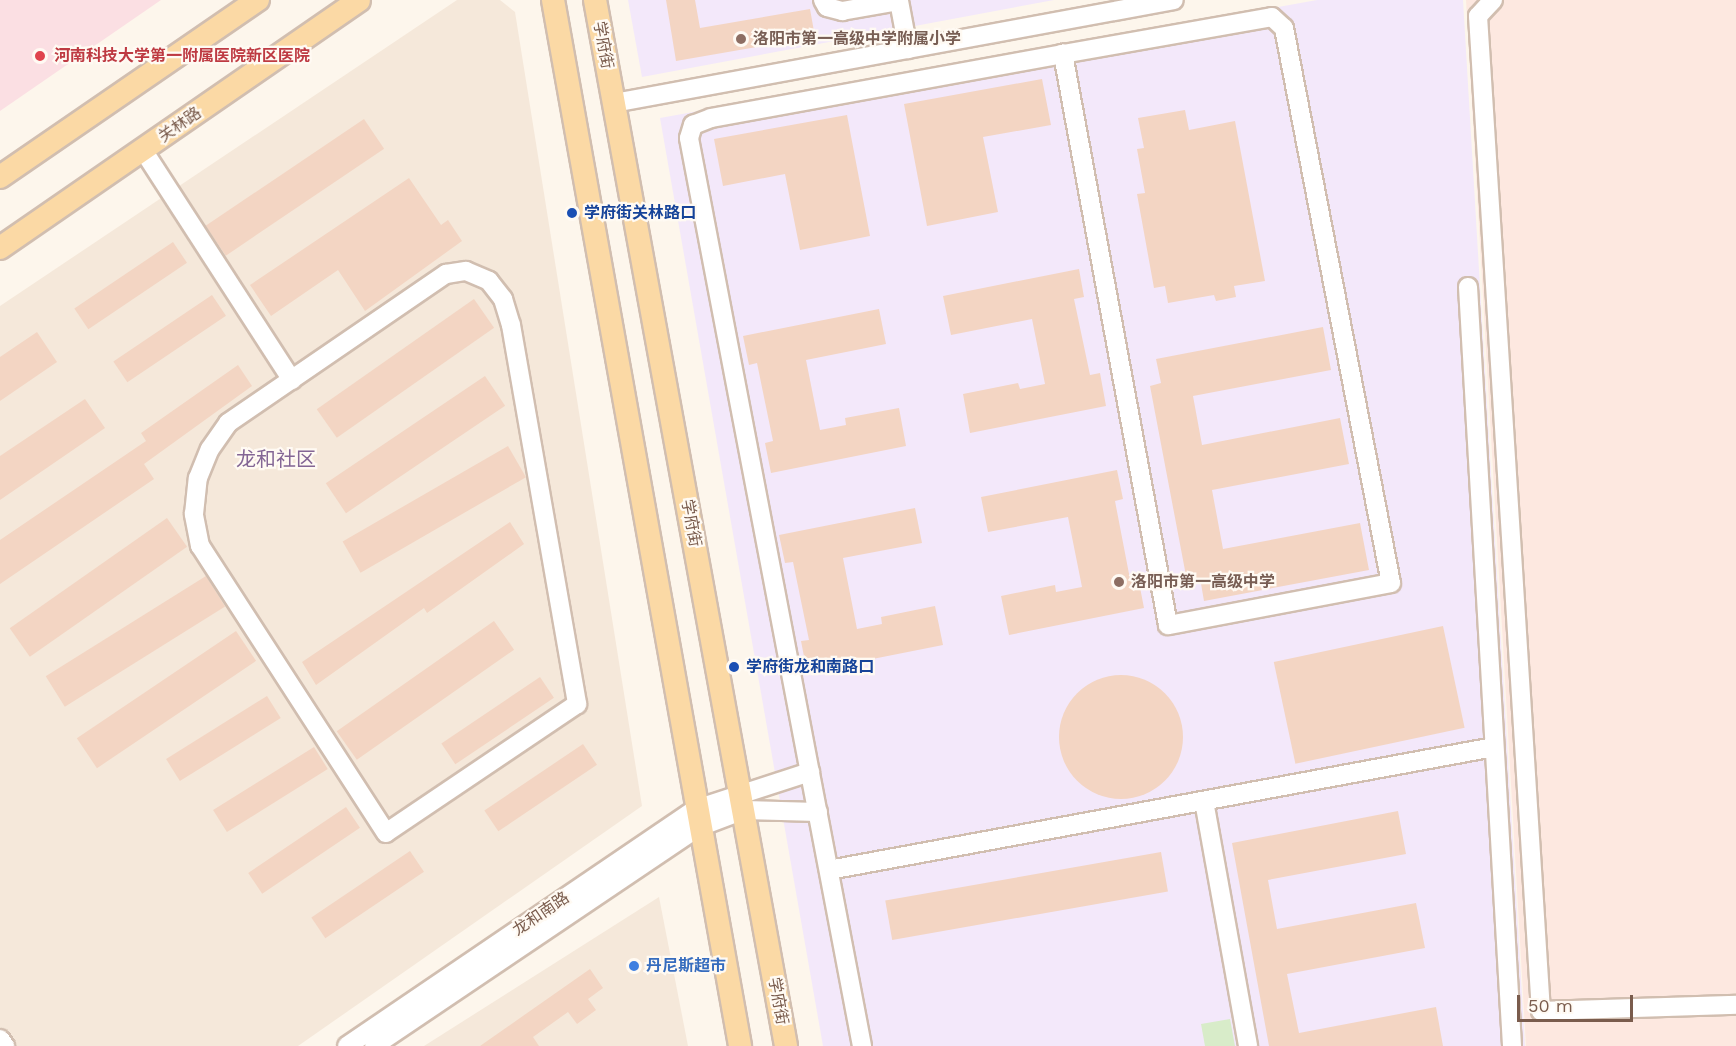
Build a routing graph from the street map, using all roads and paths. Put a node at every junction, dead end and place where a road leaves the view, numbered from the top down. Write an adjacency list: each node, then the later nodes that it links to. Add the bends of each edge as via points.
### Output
1 (258, 0): 13 (main road)
2 (359, 0): 12 (main road, 关林路)
3 (553, 0): 22 (main road)
4 (595, 0): 11 (main road, 学府街)
5 (823, 0): 9 (street, via 827,7 842,12 899,1)
6 (1174, 0): 8 (street)
7 (1493, 0): 24 (street, via 1478,16 1541,1011)
8 (1080, 8): 9 (street)
9 (908, 49): 11 (street)
10 (1063, 54): 10 (street, via 1272,17 1284,28 1391,583 1168,625); 18 (street, via 693,124 689,138)
11 (614, 103): 19 (main road, 学府街)
12 (143, 150): 14 (main road, 关林路); 16 (street)
13 (0, 177)
14 (0, 248)
15 (1468, 287): 17 (street)
16 (292, 380): 16 (street, via 228,423 210,449 198,478 194,514 200,546 386,833 577,704 511,325 503,299 489,281 466,271 446,274)
17 (1494, 747): 20 (street); 33 (street)
18 (810, 772): 19 (street, 龙和南路); 21 (street)
19 (742, 801): 21 (street); 22 (street, 龙和南路); 30 (main road, 学府街)
20 (1204, 801): 23 (street); 32 (street)
21 (818, 812): 23 (street)
22 (698, 818): 27 (street, 龙和南路); 28 (street, 龙和南路); 29 (main road)
23 (829, 870): 31 (street)
24 (1736, 1005)
25 (0, 1039): 26 (street)
26 (5, 1046)
27 (347, 1046)
28 (374, 1046)
29 (740, 1046)
30 (786, 1046)
31 (862, 1046)
32 (1248, 1046)
33 (1512, 1046)

